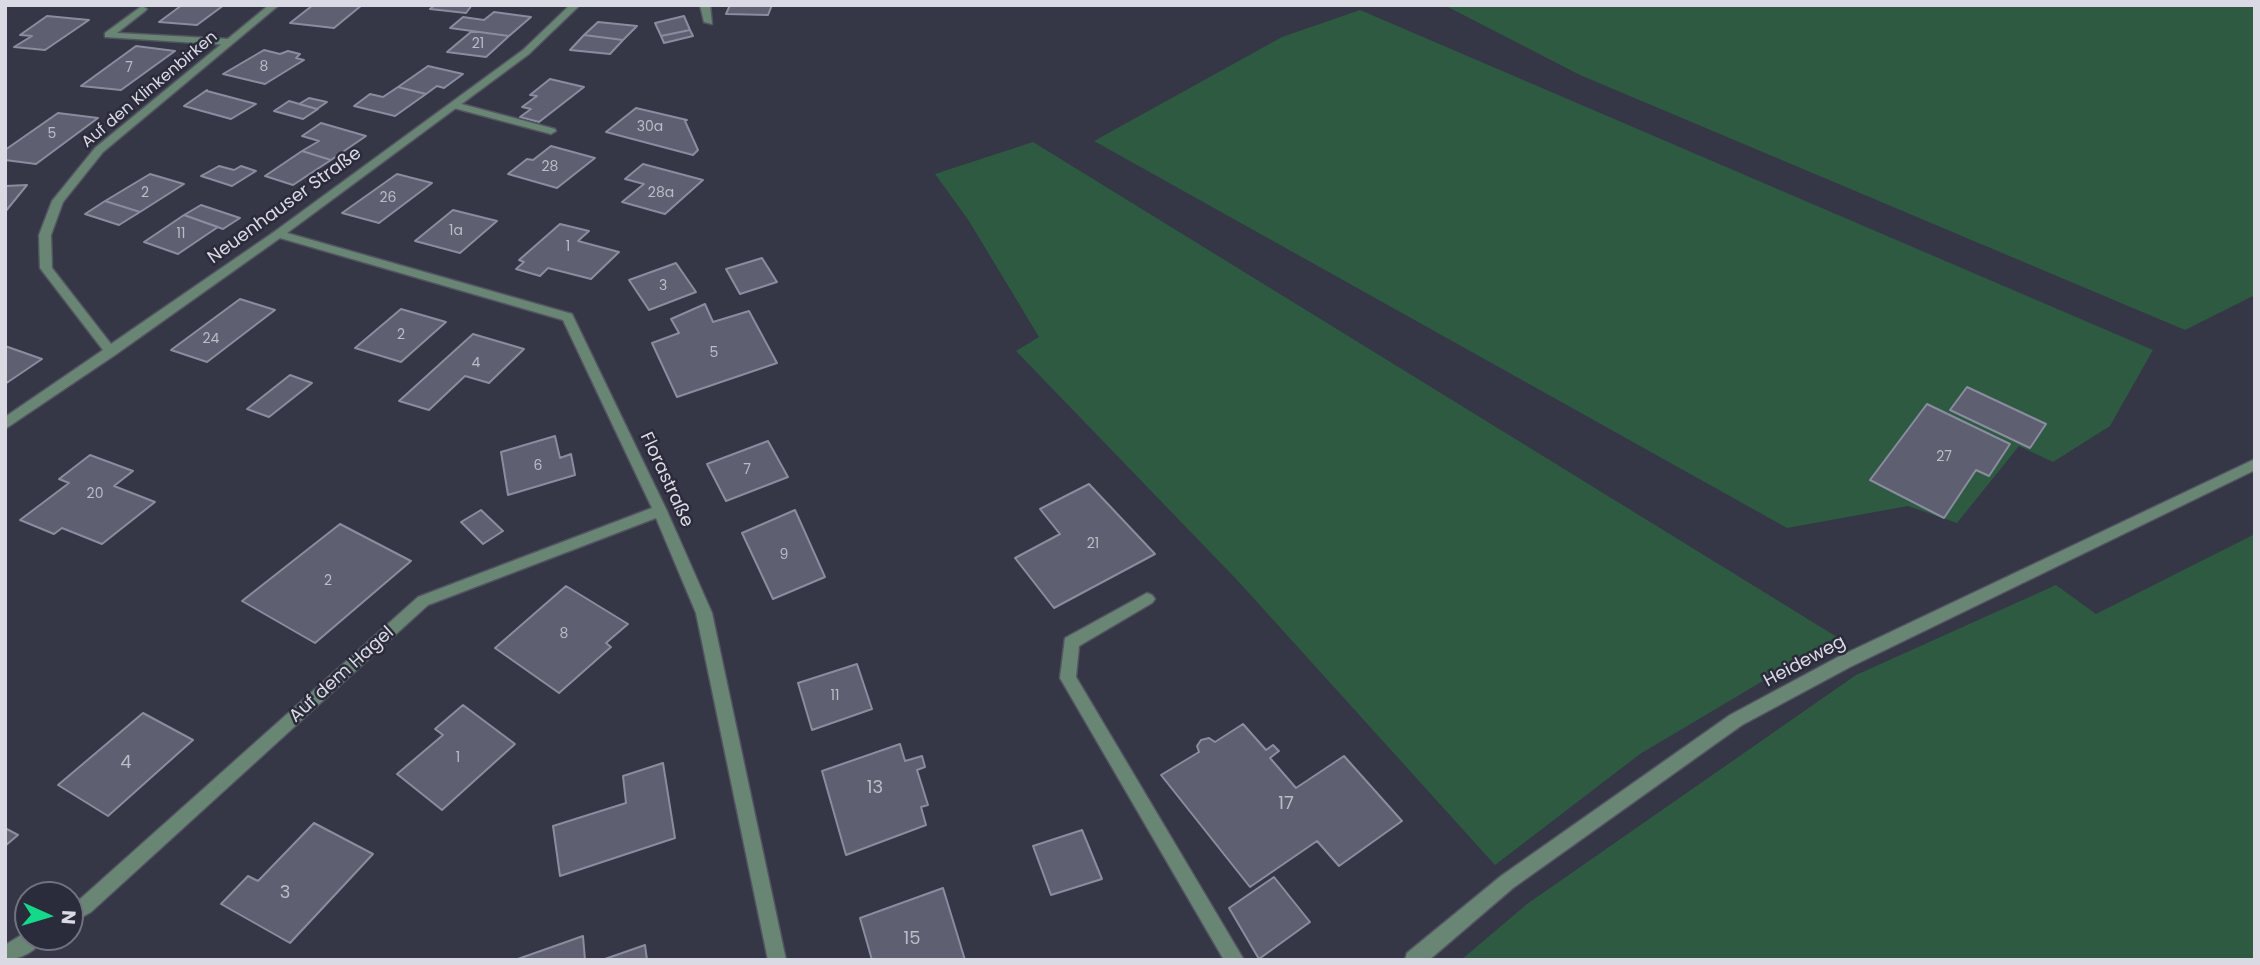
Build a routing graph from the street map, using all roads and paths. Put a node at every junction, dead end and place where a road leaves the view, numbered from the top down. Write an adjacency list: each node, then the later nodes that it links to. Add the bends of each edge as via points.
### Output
1 (275, 5): 6 (street, Auf den Klinkenbirken)
2 (576, 5): 7 (street, Neuenhauser Straße, via 526,51)
3 (705, 5): 5 (street)
4 (142, 9): 6 (street, via 108,35)
5 (709, 22)
6 (229, 43): 10 (street, Auf den Klinkenbirken, via 99,150 58,201 45,235 46,268)
7 (454, 105): 8 (street); 9 (street, Neuenhauser Straße)
8 (551, 131)
9 (278, 234): 10 (street, Neuenhauser Straße); 13 (street, Florastraße, via 568,317)
10 (111, 352): 11 (street, Neuenhauser Straße)
11 (5, 424)
12 (2255, 464): 18 (street, Heideweg, via 1844,662 1736,720 1507,882)
13 (660, 511): 15 (street, Auf dem Hagel, via 423,601); 16 (street, Florastraße, via 704,613)
14 (1147, 600): 17 (street, via 1071,643 1068,678)
15 (84, 907)
16 (777, 960)
17 (1235, 960)
18 (1414, 960)

